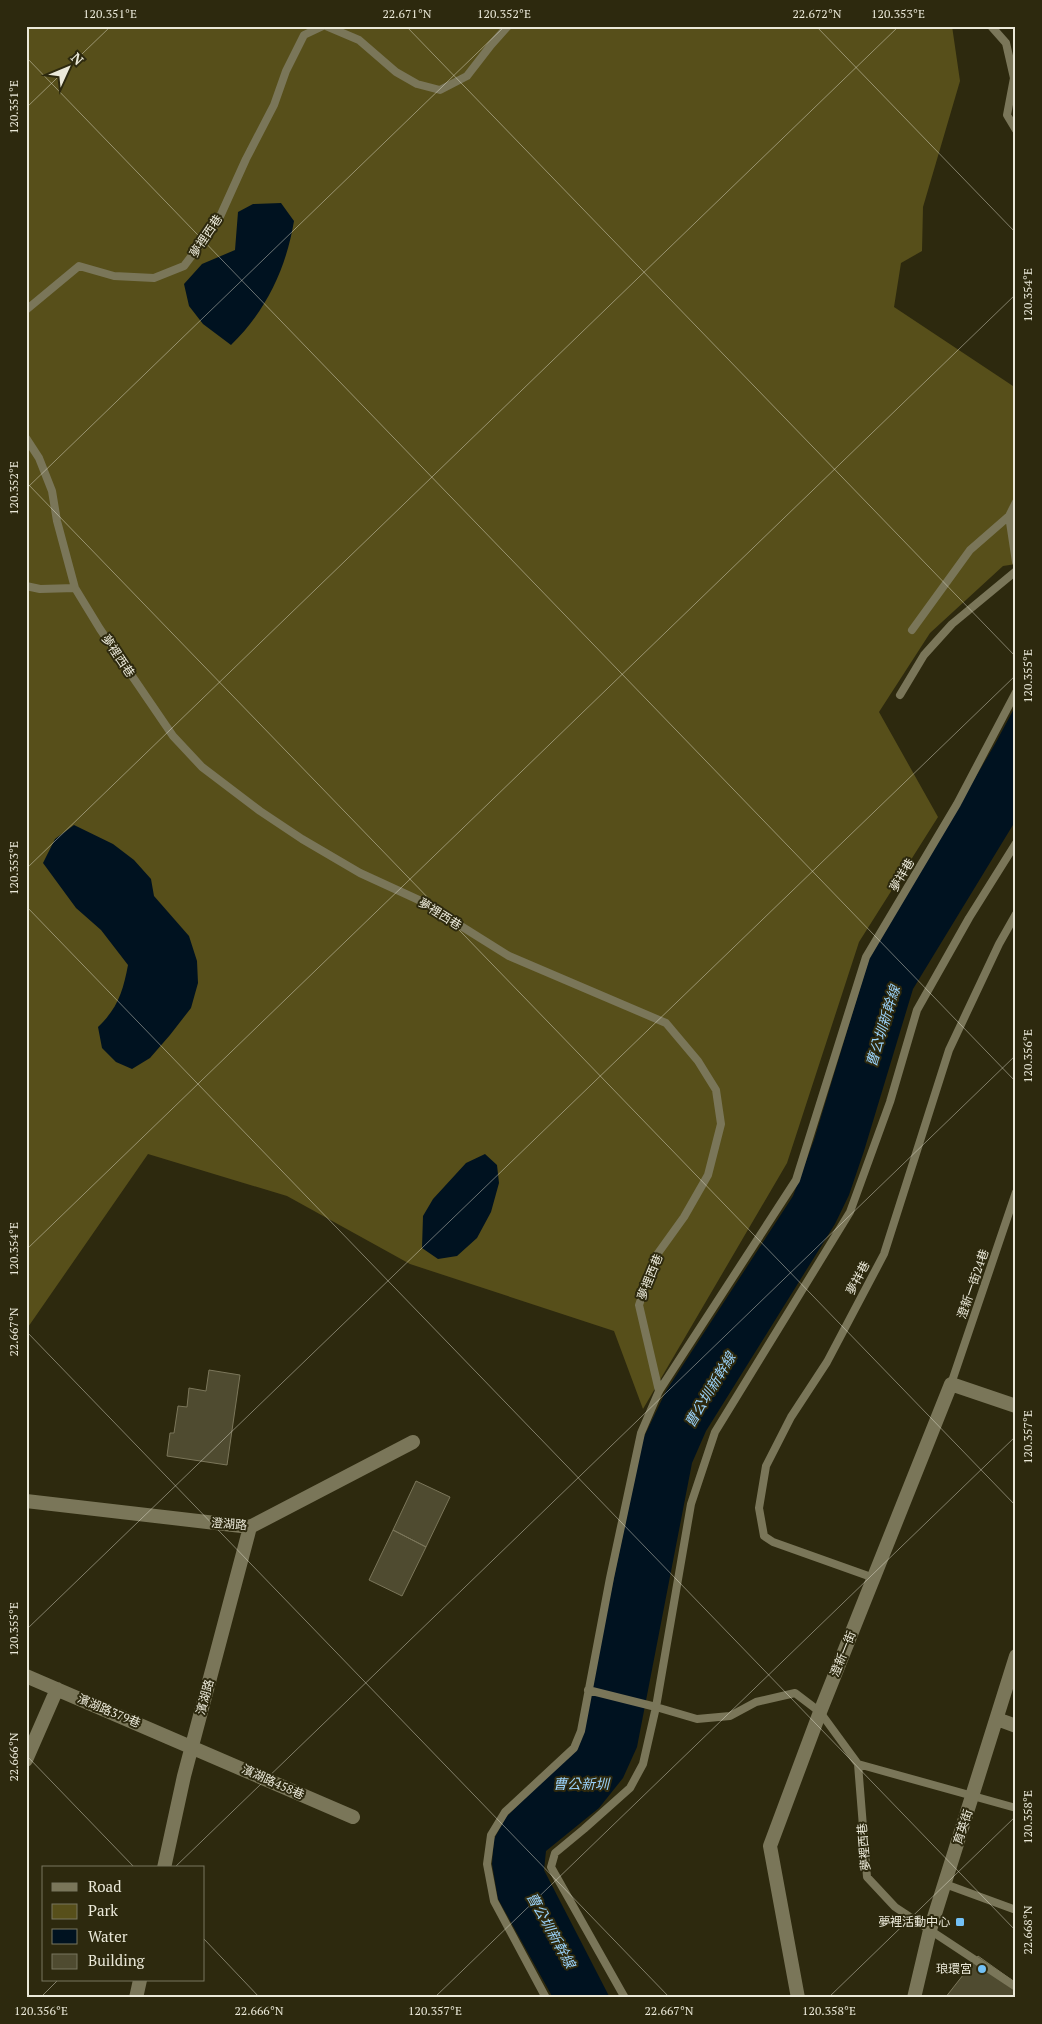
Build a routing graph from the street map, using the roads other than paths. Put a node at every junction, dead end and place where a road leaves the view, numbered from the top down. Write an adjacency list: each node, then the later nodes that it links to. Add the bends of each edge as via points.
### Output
1 (325, 26): 2 (lane, 夢裡西巷, via 359,40 396,72 417,84 440,90 468,76); 5 (lane, 夢裡西巷, via 304,35 218,221 184,266 154,278 114,276 79,266)
2 (508, 26)
3 (991, 26): 4 (lane, via 1006,43 1014,78 1007,115)
4 (1016, 130)
5 (26, 310)
6 (26, 438): 12 (lane, 夢裡西巷, via 39,458 52,491)
7 (1016, 502): 8 (lane)
8 (1009, 516): 9 (lane); 13 (lane, via 970,550)
9 (1016, 562)
10 (1016, 571): 15 (lane, via 946,630 924,655)
11 (26, 586): 12 (lane)
12 (75, 588): 20 (lane, 夢裡西巷, via 173,736 202,767 253,806 360,873 421,901 509,956 666,1023 698,1061 716,1090 721,1124 708,1175 656,1256 639,1305)
13 (912, 630)
14 (1016, 692): 20 (lane, 夢祥巷, via 957,804 866,957 796,1180)
15 (900, 695)
16 (1016, 843): 30 (lane, via 917,1010 890,1102 850,1212 715,1432 691,1504)
17 (1016, 914): 25 (lane, 夢祥巷, via 949,1050 884,1254 827,1362 791,1417 766,1466 759,1508 764,1536)
18 (1016, 1192): 19 (lane, 澄新一街24巷)
19 (951, 1384): 21 (street); 25 (street, 澄新一街)
20 (659, 1392): 29 (lane, 夢祥巷, via 641,1433)
21 (1016, 1406)
22 (413, 1442): 24 (street, 澄湖路)
23 (26, 1501): 24 (street, 澄湖路)
24 (250, 1527): 34 (street, 濱湖路)
25 (874, 1578): 31 (street, 澄新一街)
26 (1016, 1656): 32 (street, 育英街)
27 (26, 1676): 28 (street, 濱湖路379巷)
28 (57, 1689): 34 (street, 濱湖路379巷); 35 (street)
29 (588, 1690): 30 (lane); 47 (lane, 夢祥巷, via 581,1731 574,1748 505,1812 491,1835 489,1845 487,1864 494,1901)
30 (656, 1707): 31 (lane, via 697,1719 730,1716 756,1702 794,1693); 48 (lane, via 643,1764 630,1788 554,1853 551,1866)
31 (820, 1712): 36 (lane); 49 (street, 澄新一街, via 770,1846)
32 (997, 1719): 33 (street); 37 (street, 育英街)
33 (1016, 1726)
34 (192, 1747): 39 (street, 濱湖路458巷); 40 (street, 濱湖路)
35 (26, 1760)
36 (858, 1764): 37 (lane); 43 (lane, 夢裡西巷, via 867,1877 895,1908)
37 (973, 1796): 38 (lane); 41 (street, 育英街)
38 (1016, 1808)
39 (353, 1817)
40 (164, 1866)
41 (945, 1884): 42 (lane); 43 (street, 育英街)
42 (1016, 1910)
43 (930, 1930): 45 (lane, 夢裡西巷); 50 (street, 育英街)
44 (140, 1982): 46 (street)
45 (1016, 1987)
46 (136, 1998)
47 (546, 1998)
48 (624, 1998)
49 (798, 1998)
50 (914, 1998)

